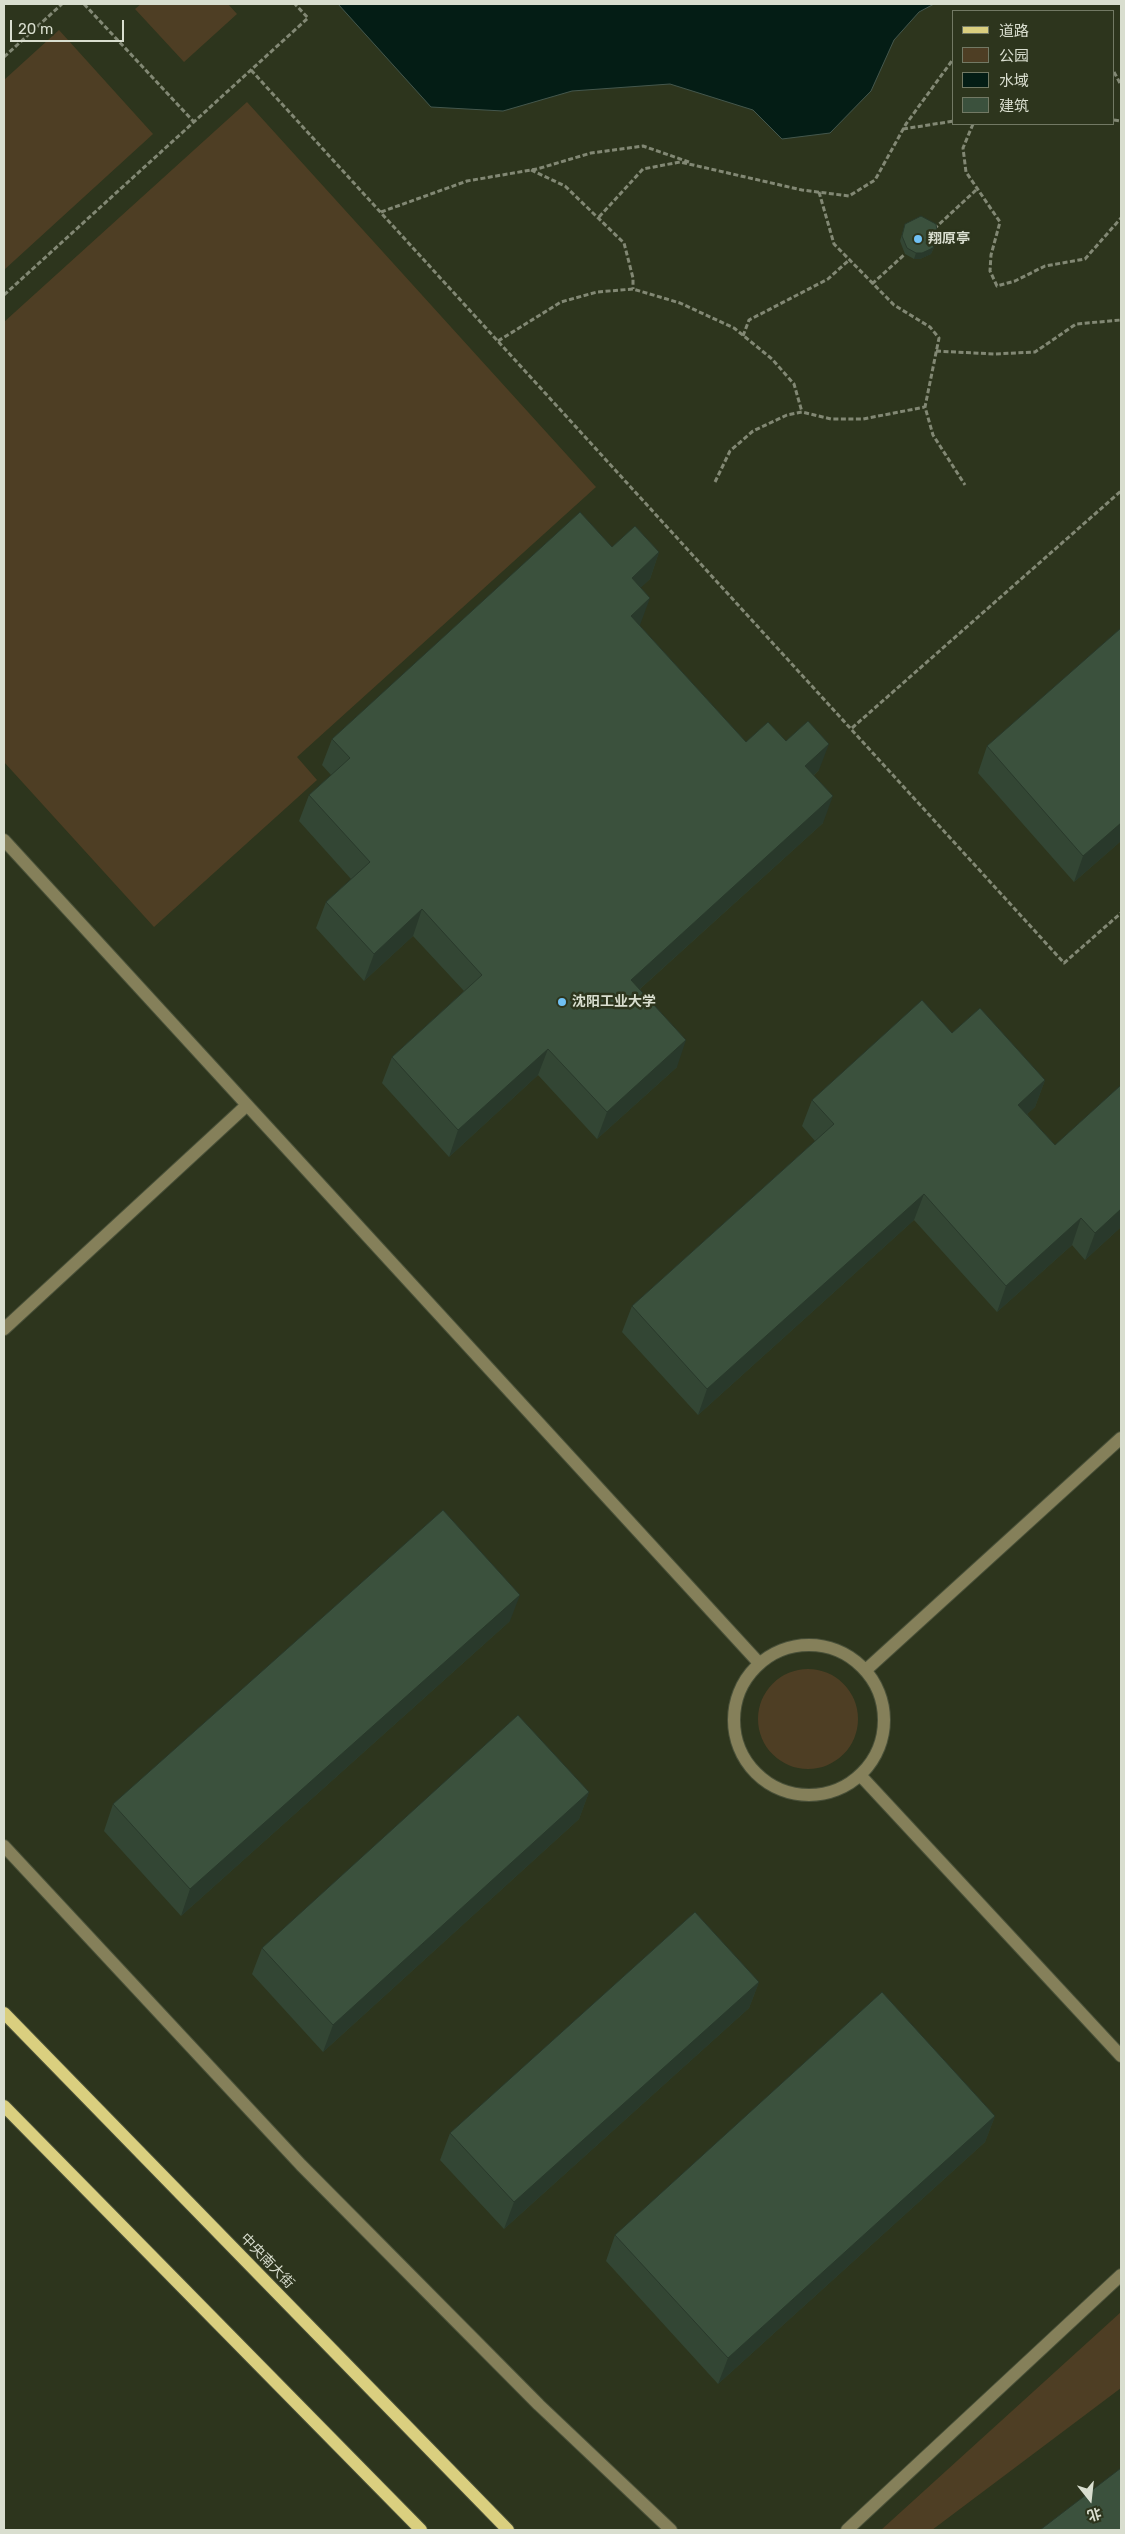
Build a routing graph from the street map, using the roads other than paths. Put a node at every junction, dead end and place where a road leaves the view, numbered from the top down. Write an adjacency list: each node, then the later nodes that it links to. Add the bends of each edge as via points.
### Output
1 (4, 840): 2 (street)
2 (247, 1105): 3 (street); 5 (street)
3 (4, 1329)
4 (1121, 1438): 6 (street)
5 (759, 1662): 6 (street, via 779,1650 802,1644 826,1645 848,1654); 7 (street, via 744,1681 735,1703 734,1727 740,1750 752,1770 773,1786 799,1795 825,1794)
6 (867, 1669): 7 (street, via 881,1692 886,1718 882,1744)
7 (860, 1776): 10 (street)
8 (4, 1846): 15 (street, via 301,2165 539,2405)
9 (4, 2013): 14 (main road, 中央南大街)
10 (1121, 2056)
11 (4, 2106): 13 (main road)
12 (1121, 2275): 16 (street)
13 (421, 2530)
14 (508, 2530)
15 (671, 2530)
16 (847, 2530)

